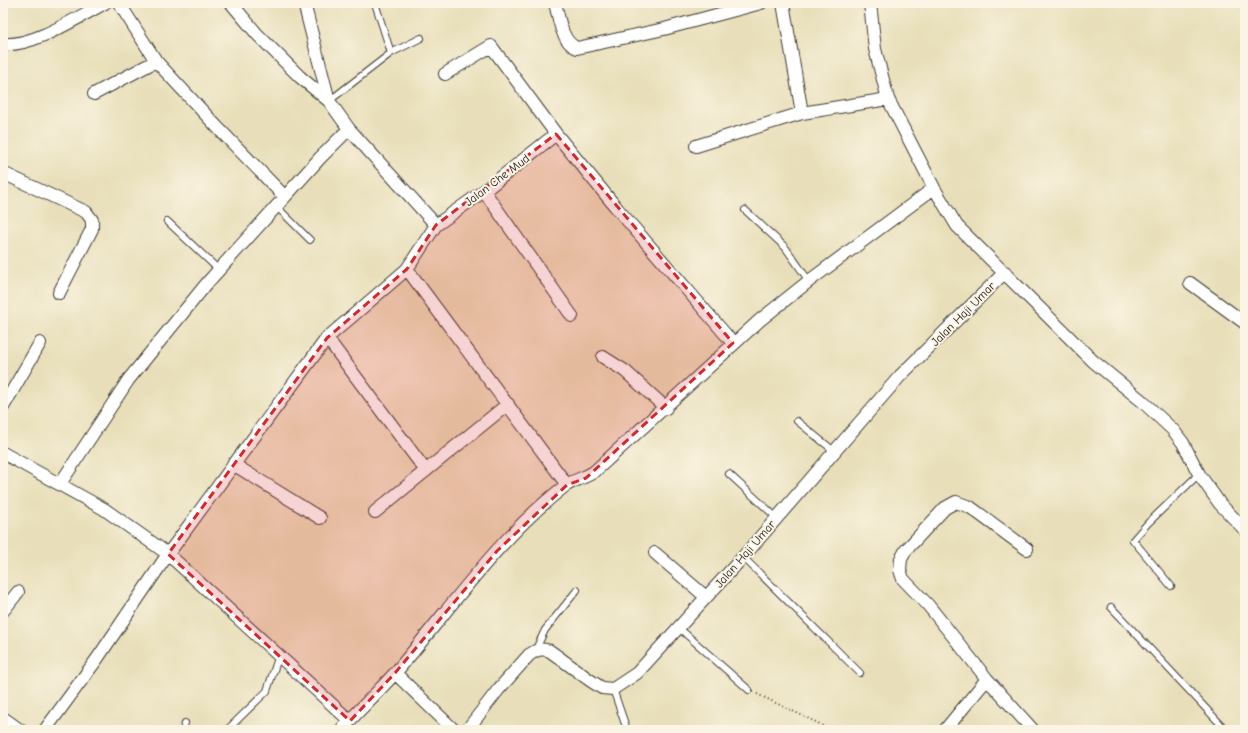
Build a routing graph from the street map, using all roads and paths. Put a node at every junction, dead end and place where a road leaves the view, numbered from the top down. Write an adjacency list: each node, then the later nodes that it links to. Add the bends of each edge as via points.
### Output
1 (105, 3): 11 (street, via 37,38 22,44)
2 (119, 3): 13 (street)
3 (231, 3): 17 (street, via 257,34 300,77)
4 (304, 3): 17 (street)
5 (375, 3): 12 (lane)
6 (555, 3): 7 (street, via 567,40 577,48 664,29)
7 (761, 3)
8 (783, 3): 18 (street)
9 (870, 3): 16 (street, via 876,49)
10 (422, 38): 12 (lane)
11 (3, 44)
12 (391, 54): 17 (lane)
13 (156, 61): 15 (street); 25 (street)
14 (445, 74): 20 (street, via 491,46)
15 (94, 94)
16 (888, 100): 18 (street); 23 (street)
17 (329, 101): 19 (street)
18 (802, 113): 21 (street)
19 (349, 129): 25 (street); 29 (street)
20 (556, 134): 24 (street, Jalan Che Mud); 41 (street)
21 (696, 146)
22 (3, 173): 36 (street, via 86,212 92,220 92,228)
23 (934, 188): 33 (street, via 957,226); 34 (street)
24 (484, 191): 29 (street, Jalan Che Mud); 37 (street)
25 (285, 197): 26 (street)
26 (276, 206): 30 (lane); 32 (street)
27 (745, 210): 34 (lane, via 785,247)
28 (167, 221): 32 (lane)
29 (436, 225): 31 (street)
30 (310, 240)
31 (408, 269): 39 (street); 43 (street)
32 (219, 270): 53 (street, via 129,379)
33 (1005, 272): 47 (street, Jalan Haji Umar, via 900,376); 52 (street, via 1093,361 1173,430)
34 (809, 281): 41 (street)
35 (1190, 283): 38 (street)
36 (59, 293)
37 (572, 316)
38 (1245, 323)
39 (327, 338): 49 (street); 50 (street)
40 (40, 343): 44 (street)
41 (733, 343): 45 (street)
42 (603, 357): 45 (street, via 626,371)
43 (508, 404): 50 (street); 54 (street)
44 (3, 407)
45 (666, 408): 54 (street, via 586,478)
46 (797, 421): 47 (lane)
47 (834, 451): 57 (street, Jalan Haji Umar)
48 (3, 453): 53 (street)
49 (234, 464): 56 (street); 61 (street)
50 (426, 471): 55 (street)
51 (729, 474): 57 (lane)
52 (1200, 474): 58 (street, via 1220,504); 63 (lane, via 1133,540)
53 (60, 484): 61 (street, via 104,509)
54 (567, 485): 72 (street, via 497,551)
55 (375, 512)
56 (320, 518)
57 (777, 518): 62 (street, Jalan Haji Umar)
58 (1245, 530)
59 (1027, 549): 74 (street, via 970,507 956,502 945,508 906,550 901,559 900,570 903,579 928,605)
60 (655, 553): 66 (street)
61 (168, 554): 71 (street); 81 (street)
62 (743, 557): 66 (street, Jalan Haji Umar); 73 (lane)
63 (1171, 586)
64 (577, 590): 70 (lane, via 545,630)
65 (18, 592): 68 (street)
66 (706, 597): 69 (street, Jalan Haji Umar)
67 (1111, 607): 91 (lane)
68 (3, 611)
69 (679, 628): 75 (street, Jalan Haji Umar, via 637,673); 76 (lane)
70 (535, 651): 75 (street, via 550,651 602,688); 86 (street, via 498,690)
71 (279, 656): 78 (street); 83 (lane, via 267,691)
72 (395, 673): 78 (street); 85 (street)
73 (860, 673)
74 (987, 679): 89 (street); 90 (street)
75 (613, 689): 87 (lane)
76 (749, 690): 88 (path)
77 (3, 718): 80 (street)
78 (350, 721): 84 (street)
79 (185, 723): 82 (lane)
80 (20, 730)
81 (45, 730)
82 (182, 730)
83 (227, 730)
84 (341, 730)
85 (454, 730)
86 (467, 730)
87 (627, 730)
88 (829, 730)
89 (945, 730)
90 (1032, 730)
91 (1226, 730)

